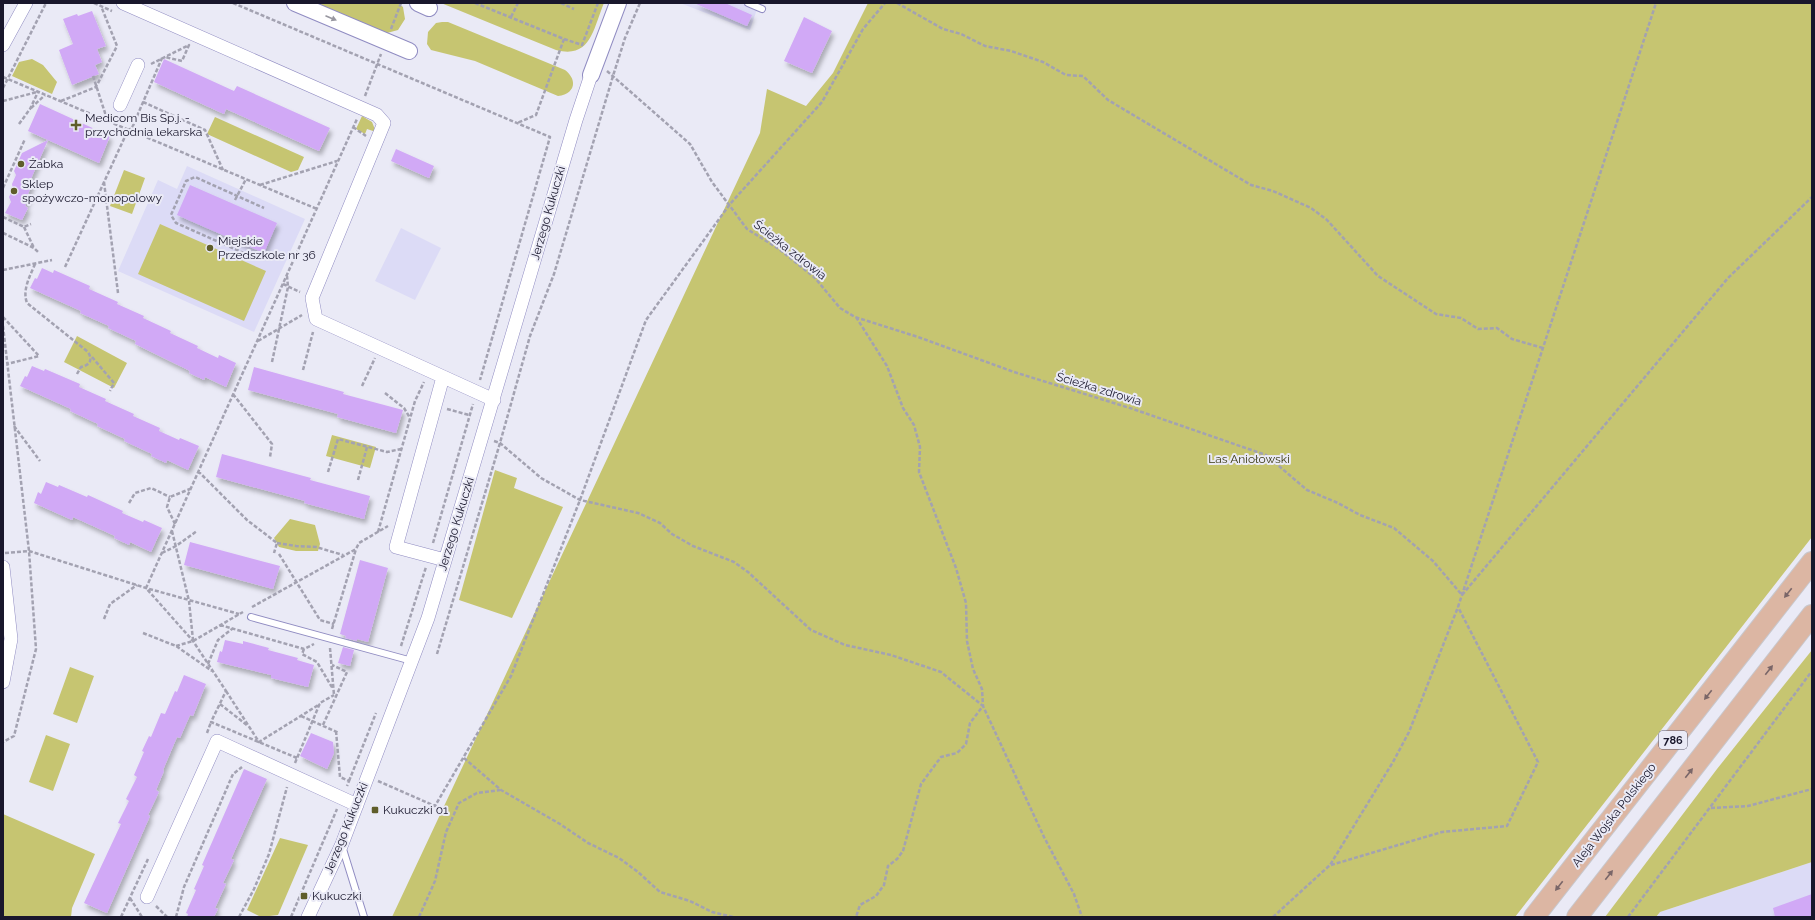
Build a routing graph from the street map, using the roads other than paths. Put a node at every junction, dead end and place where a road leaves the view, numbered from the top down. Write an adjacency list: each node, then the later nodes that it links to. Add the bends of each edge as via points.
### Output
1 (26, 3): 7 (street)
2 (123, 3): 12 (street, via 377,115 384,123 314,309)
3 (295, 3): 8 (street, one-way to 8)
4 (618, 3): 10 (street)
5 (748, 3): 6 (lane)
6 (762, 9)
7 (3, 45)
8 (409, 51)
9 (142, 66): 11 (street)
10 (591, 75): 13 (street, Jerzego Kukuczki)
11 (120, 105)
12 (443, 377): 13 (street); 14 (street, via 396,547)
13 (494, 400): 14 (street, Jerzego Kukuczki)
14 (445, 560): 19 (street, Jerzego Kukuczki)
15 (1812, 562): 26 (main road, Aleja Wojska Polskiego / 786, one-way to 26)
16 (3, 567): 20 (street, via 11,638)
17 (1812, 615): 27 (main road, 786, one-way to 17)
18 (251, 617): 19 (lane)
19 (412, 661): 21 (street, Jerzego Kukuczki)
20 (3, 682)
21 (357, 805): 22 (street, Jerzego Kukuczki); 23 (street, via 217,742)
22 (342, 844): 24 (street, Jerzego Kukuczki); 25 (lane)
23 (147, 897)
24 (308, 917)
25 (364, 917)
26 (1534, 917)
27 (1577, 917)

